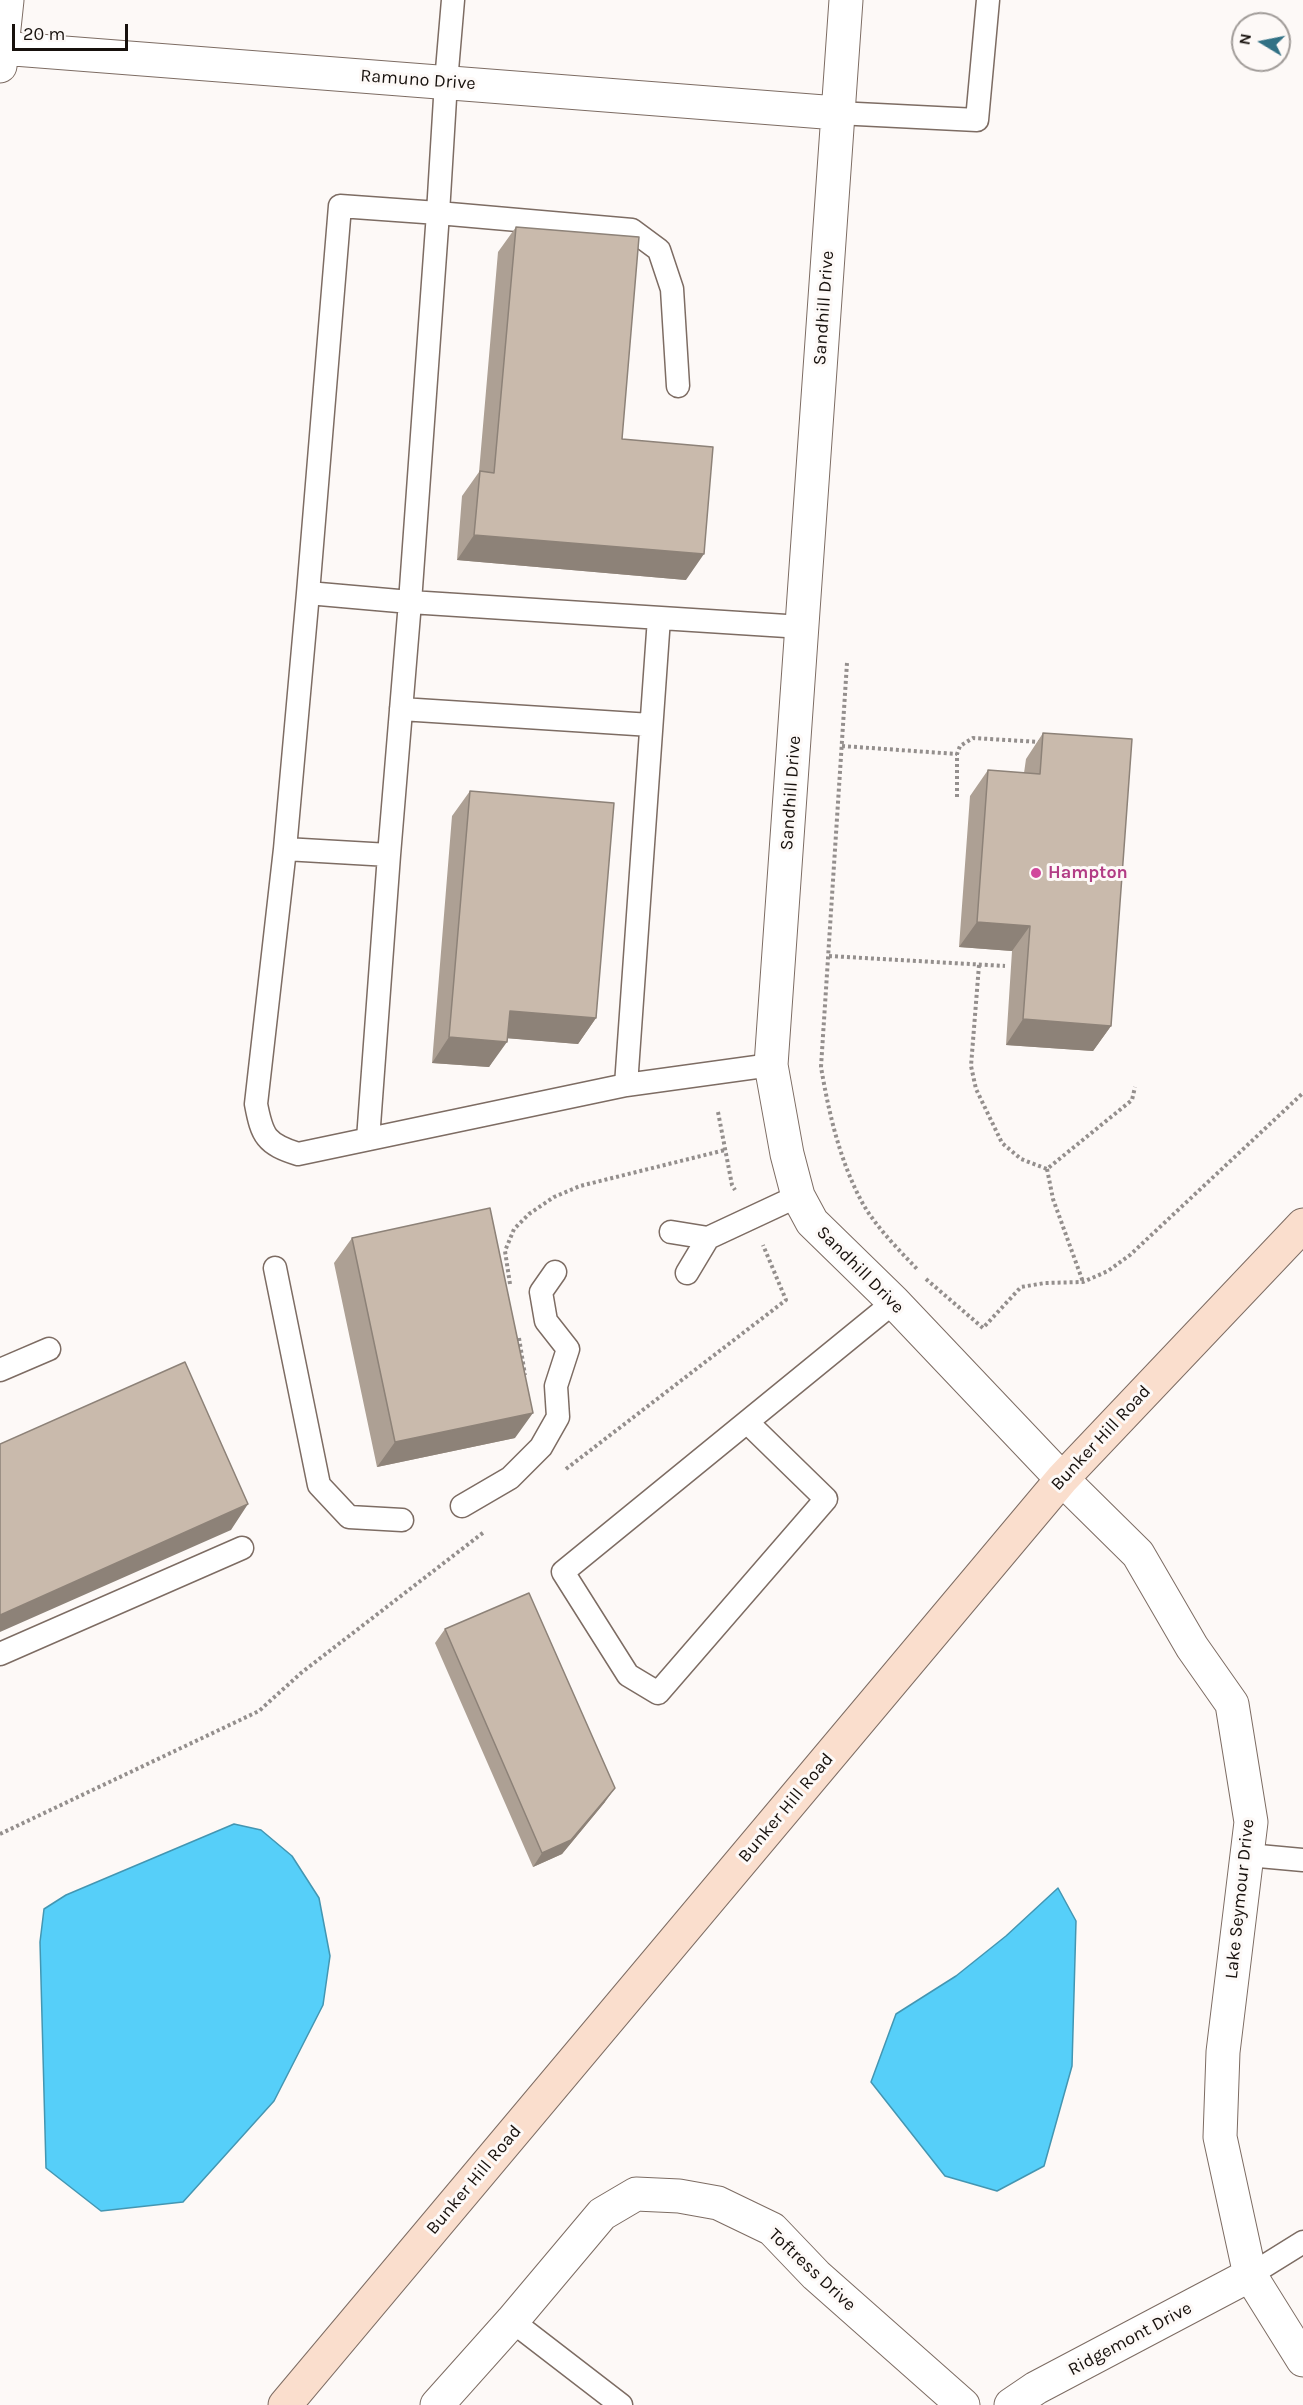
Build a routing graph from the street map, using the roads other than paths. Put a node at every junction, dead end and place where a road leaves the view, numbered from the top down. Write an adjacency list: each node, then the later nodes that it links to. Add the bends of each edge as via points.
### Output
1 (7, 0): 5 (street)
2 (453, 0): 6 (lane)
3 (846, 0): 7 (street, Sandhill Drive)
4 (988, 0): 7 (lane, via 977,120)
5 (0, 54): 6 (street, Ramuno Drive)
6 (446, 82): 7 (street, Ramuno Drive); 8 (lane)
7 (837, 113): 13 (street, Sandhill Drive)
8 (438, 213): 9 (lane, via 632,230 659,250 672,289); 10 (lane, via 340,206); 11 (lane)
9 (678, 386)
10 (308, 593): 11 (lane); 16 (lane)
11 (410, 602): 12 (lane); 14 (lane)
12 (659, 618): 13 (lane); 15 (lane)
13 (802, 627): 18 (street, Sandhill Drive)
14 (401, 709): 15 (lane); 17 (lane)
15 (651, 725): 19 (lane)
16 (285, 849): 17 (lane); 20 (lane, via 256,1104 260,1127 275,1147 298,1154)
17 (389, 855): 20 (lane)
18 (771, 1065): 19 (lane); 21 (street, Sandhill Drive)
19 (626, 1085): 20 (lane)
20 (368, 1139)
21 (798, 1196): 24 (lane); 28 (street, Sandhill Drive, via 812,1222)
22 (1303, 1225): 32 (main road, Bunker Hill Road)
23 (671, 1232): 24 (lane)
24 (708, 1238): 27 (lane)
25 (275, 1268): 34 (lane, via 320,1485 349,1517)
26 (555, 1272): 33 (lane, via 541,1292 546,1322 568,1349 556,1386 558,1417 541,1447 510,1478)
27 (687, 1273)
28 (894, 1302): 31 (lane); 32 (street, Sandhill Drive)
29 (49, 1349): 30 (lane)
30 (0, 1370)
31 (747, 1422): 31 (lane, via 563,1572 628,1675 658,1693 826,1499)
32 (1062, 1479): 37 (street, Lake Seymour Drive, via 1138,1554 1192,1647 1232,1704 1251,1822); 43 (main road, Bunker Hill Road)
33 (462, 1506)
34 (402, 1520)
35 (242, 1548): 36 (lane)
36 (0, 1654)
37 (1248, 1855): 38 (lane); 40 (street, Lake Seymour Drive, via 1223,2052 1220,2137)
38 (1303, 1860)
39 (1303, 2242): 40 (lane)
40 (1250, 2275): 42 (street, Lake Seymour Drive); 47 (street, Ridgemont Drive)
41 (512, 2321): 44 (street, Toftress Drive); 45 (lane); 46 (street, Toftress Drive, via 602,2214 636,2194 718,2203 772,2229 816,2275)
42 (1303, 2360)
43 (285, 2405)
44 (437, 2405)
45 (621, 2405)
46 (963, 2405)
47 (1011, 2405)

